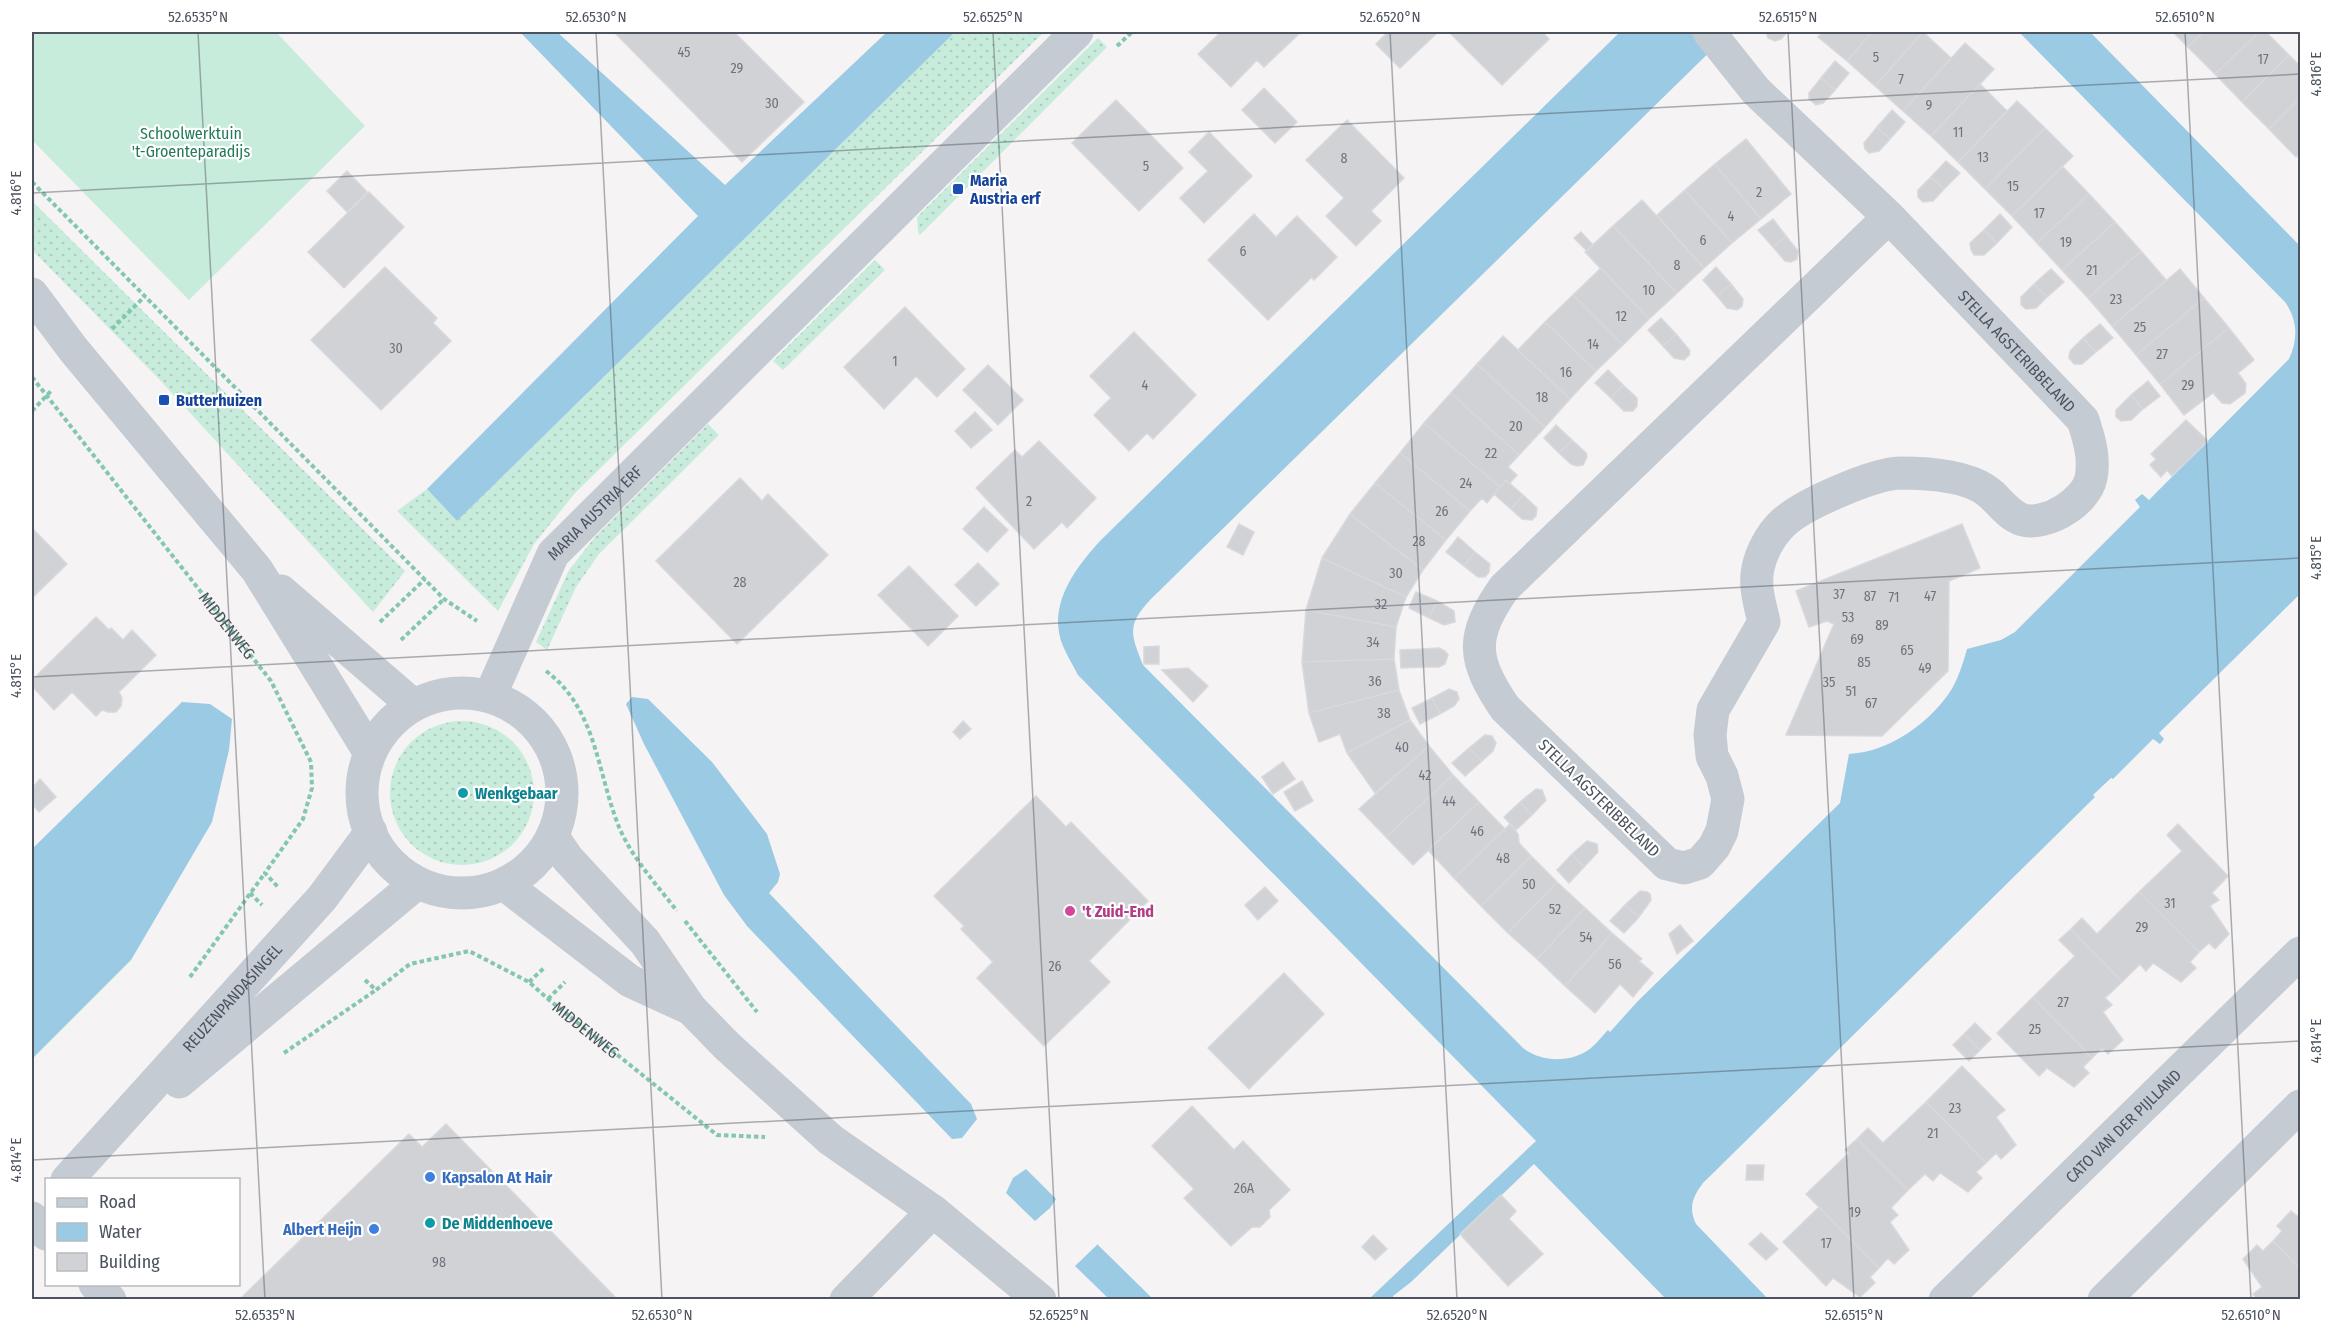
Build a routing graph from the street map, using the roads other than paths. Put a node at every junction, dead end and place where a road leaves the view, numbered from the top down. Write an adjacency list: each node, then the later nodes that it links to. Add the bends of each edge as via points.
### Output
1 (1077, 32): 6 (street, MARIA AUSTRIA ERF, via 553,554)
2 (1717, 43): 3 (street, STELLA AGSTERIBBELAND, via 1756,91)
3 (1889, 217): 3 (street, STELLA AGSTERIBBELAND, via 1504,588 1487,612 1479,660 1505,708 1667,864 1684,868 1700,863 1722,831 1728,799 1712,756 1713,710 1764,622 1757,570 1765,546 1782,524 1826,496 1899,473 1950,477 1971,483 2023,519 2041,520 2059,515 2078,499 2091,480 2092,450 2083,420)
4 (32, 294): 5 (street)
5 (257, 570): 7 (street); 8 (street)
6 (490, 696): 7 (street, via 463,692); 10 (street, via 522,711 546,736 560,768 563,803)
7 (413, 705): 8 (street, via 392,721)
8 (370, 753): 9 (street, via 361,793)
9 (371, 832): 11 (street, via 391,865); 16 (street, REUZENPANDASINGEL, via 322,898)
10 (553, 837): 12 (street, via 533,865); 14 (street, via 567,859 645,942)
11 (417, 883): 12 (street, via 447,892 468,893); 16 (street, REUZENPANDASINGEL)
12 (504, 884): 14 (street, via 630,981)
13 (2301, 952): 23 (street, CATO VAN DER PIJLLAND)
14 (691, 1009): 18 (street, via 831,1140)
15 (2301, 1106): 24 (street)
16 (78, 1169)
17 (45, 1201): 19 (street)
18 (933, 1211): 21 (street); 22 (street)
19 (32, 1217): 20 (street)
20 (45, 1233)
21 (846, 1299)
22 (1040, 1299)
23 (1945, 1299)
24 (2104, 1299)

